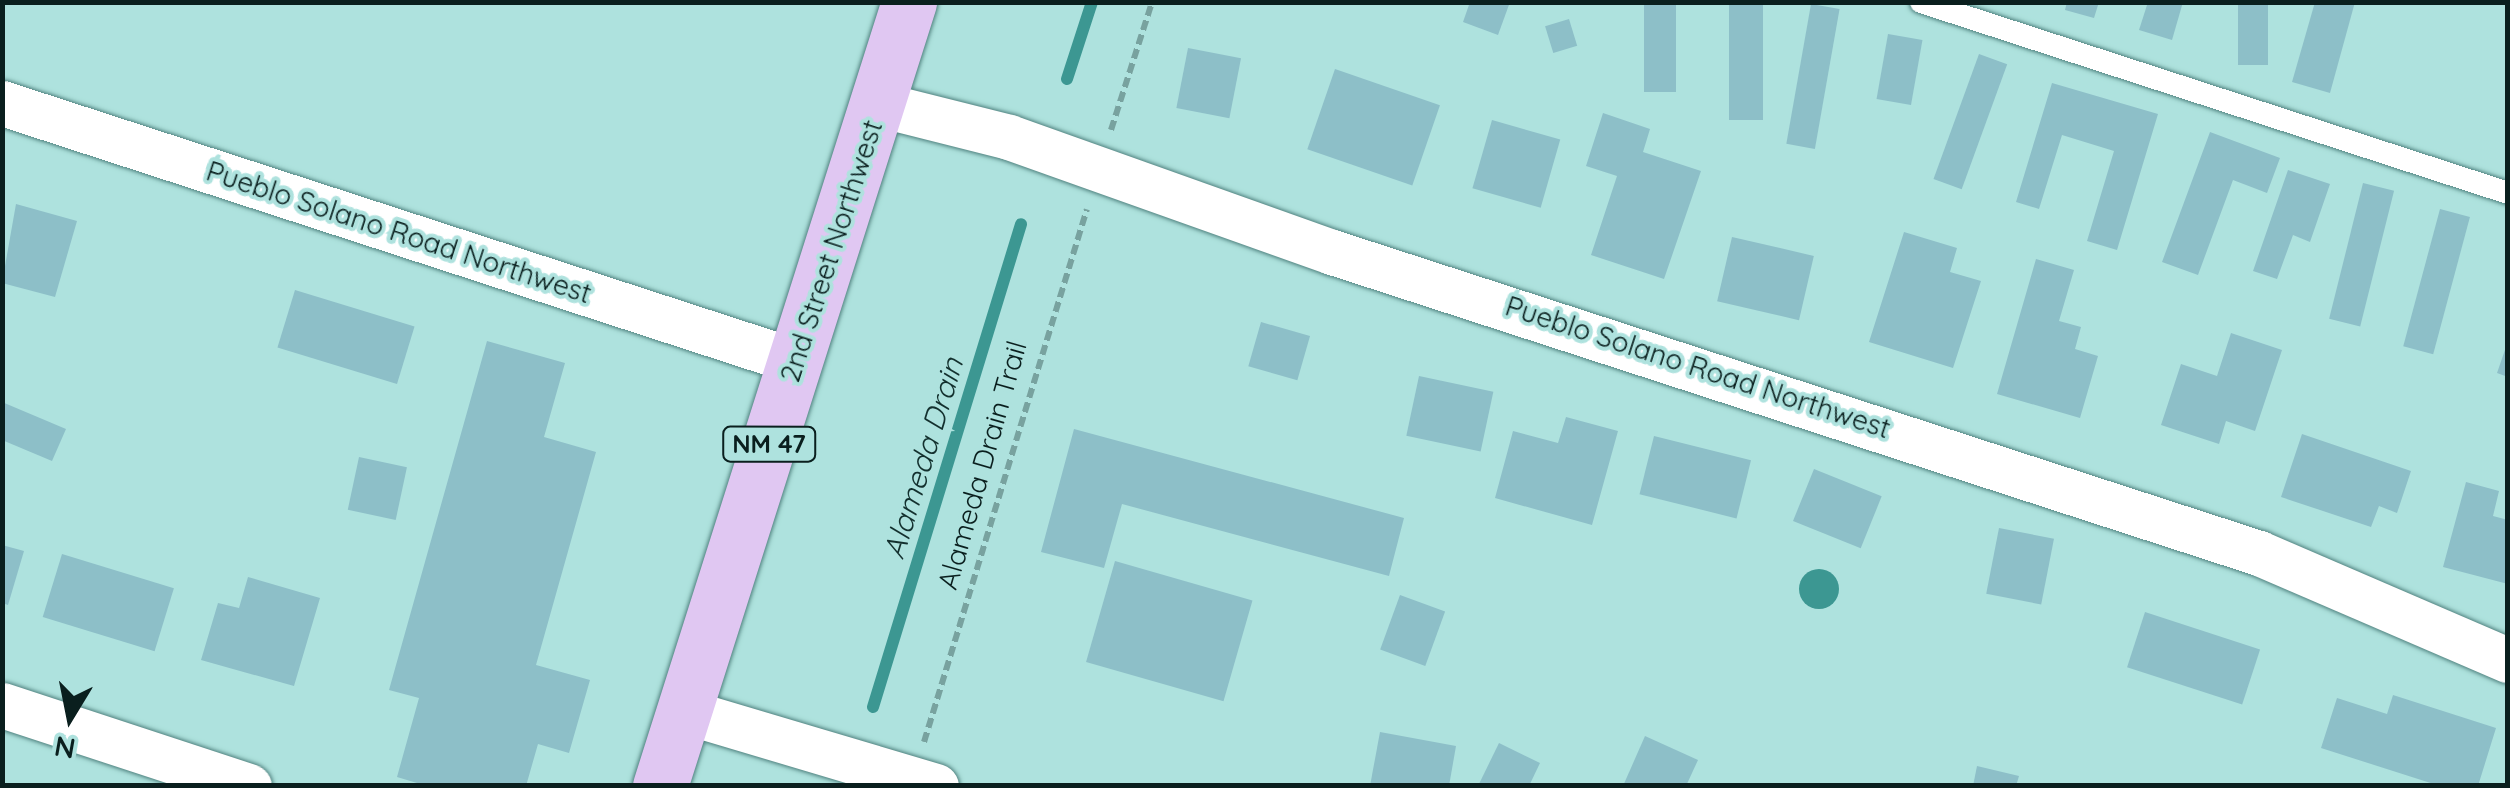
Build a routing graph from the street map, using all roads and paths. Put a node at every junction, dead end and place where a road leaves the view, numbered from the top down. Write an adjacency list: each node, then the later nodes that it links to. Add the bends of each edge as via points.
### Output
1 (909, 2): 5 (main road, 2nd Street Northwest / NM 47)
2 (1152, 2): 6 (path)
3 (1921, 2): 7 (lane)
4 (2, 103): 9 (street, Pueblo Solano Road Northwest)
5 (878, 104): 9 (main road, 2nd Street Northwest / NM 47); 10 (street, Pueblo Solano Road Northwest, via 1009,137 1332,252 2205,534)
6 (1108, 139)
7 (2508, 193)
8 (1091, 199): 13 (path, Alameda Drain Trail)
9 (795, 362): 12 (main road, 2nd Street Northwest / NM 47)
10 (2508, 660)
11 (2, 705): 14 (street)
12 (684, 711): 13 (street); 15 (main road, 2nd Street Northwest / NM 47)
13 (930, 766)
14 (249, 786)
15 (660, 786)

